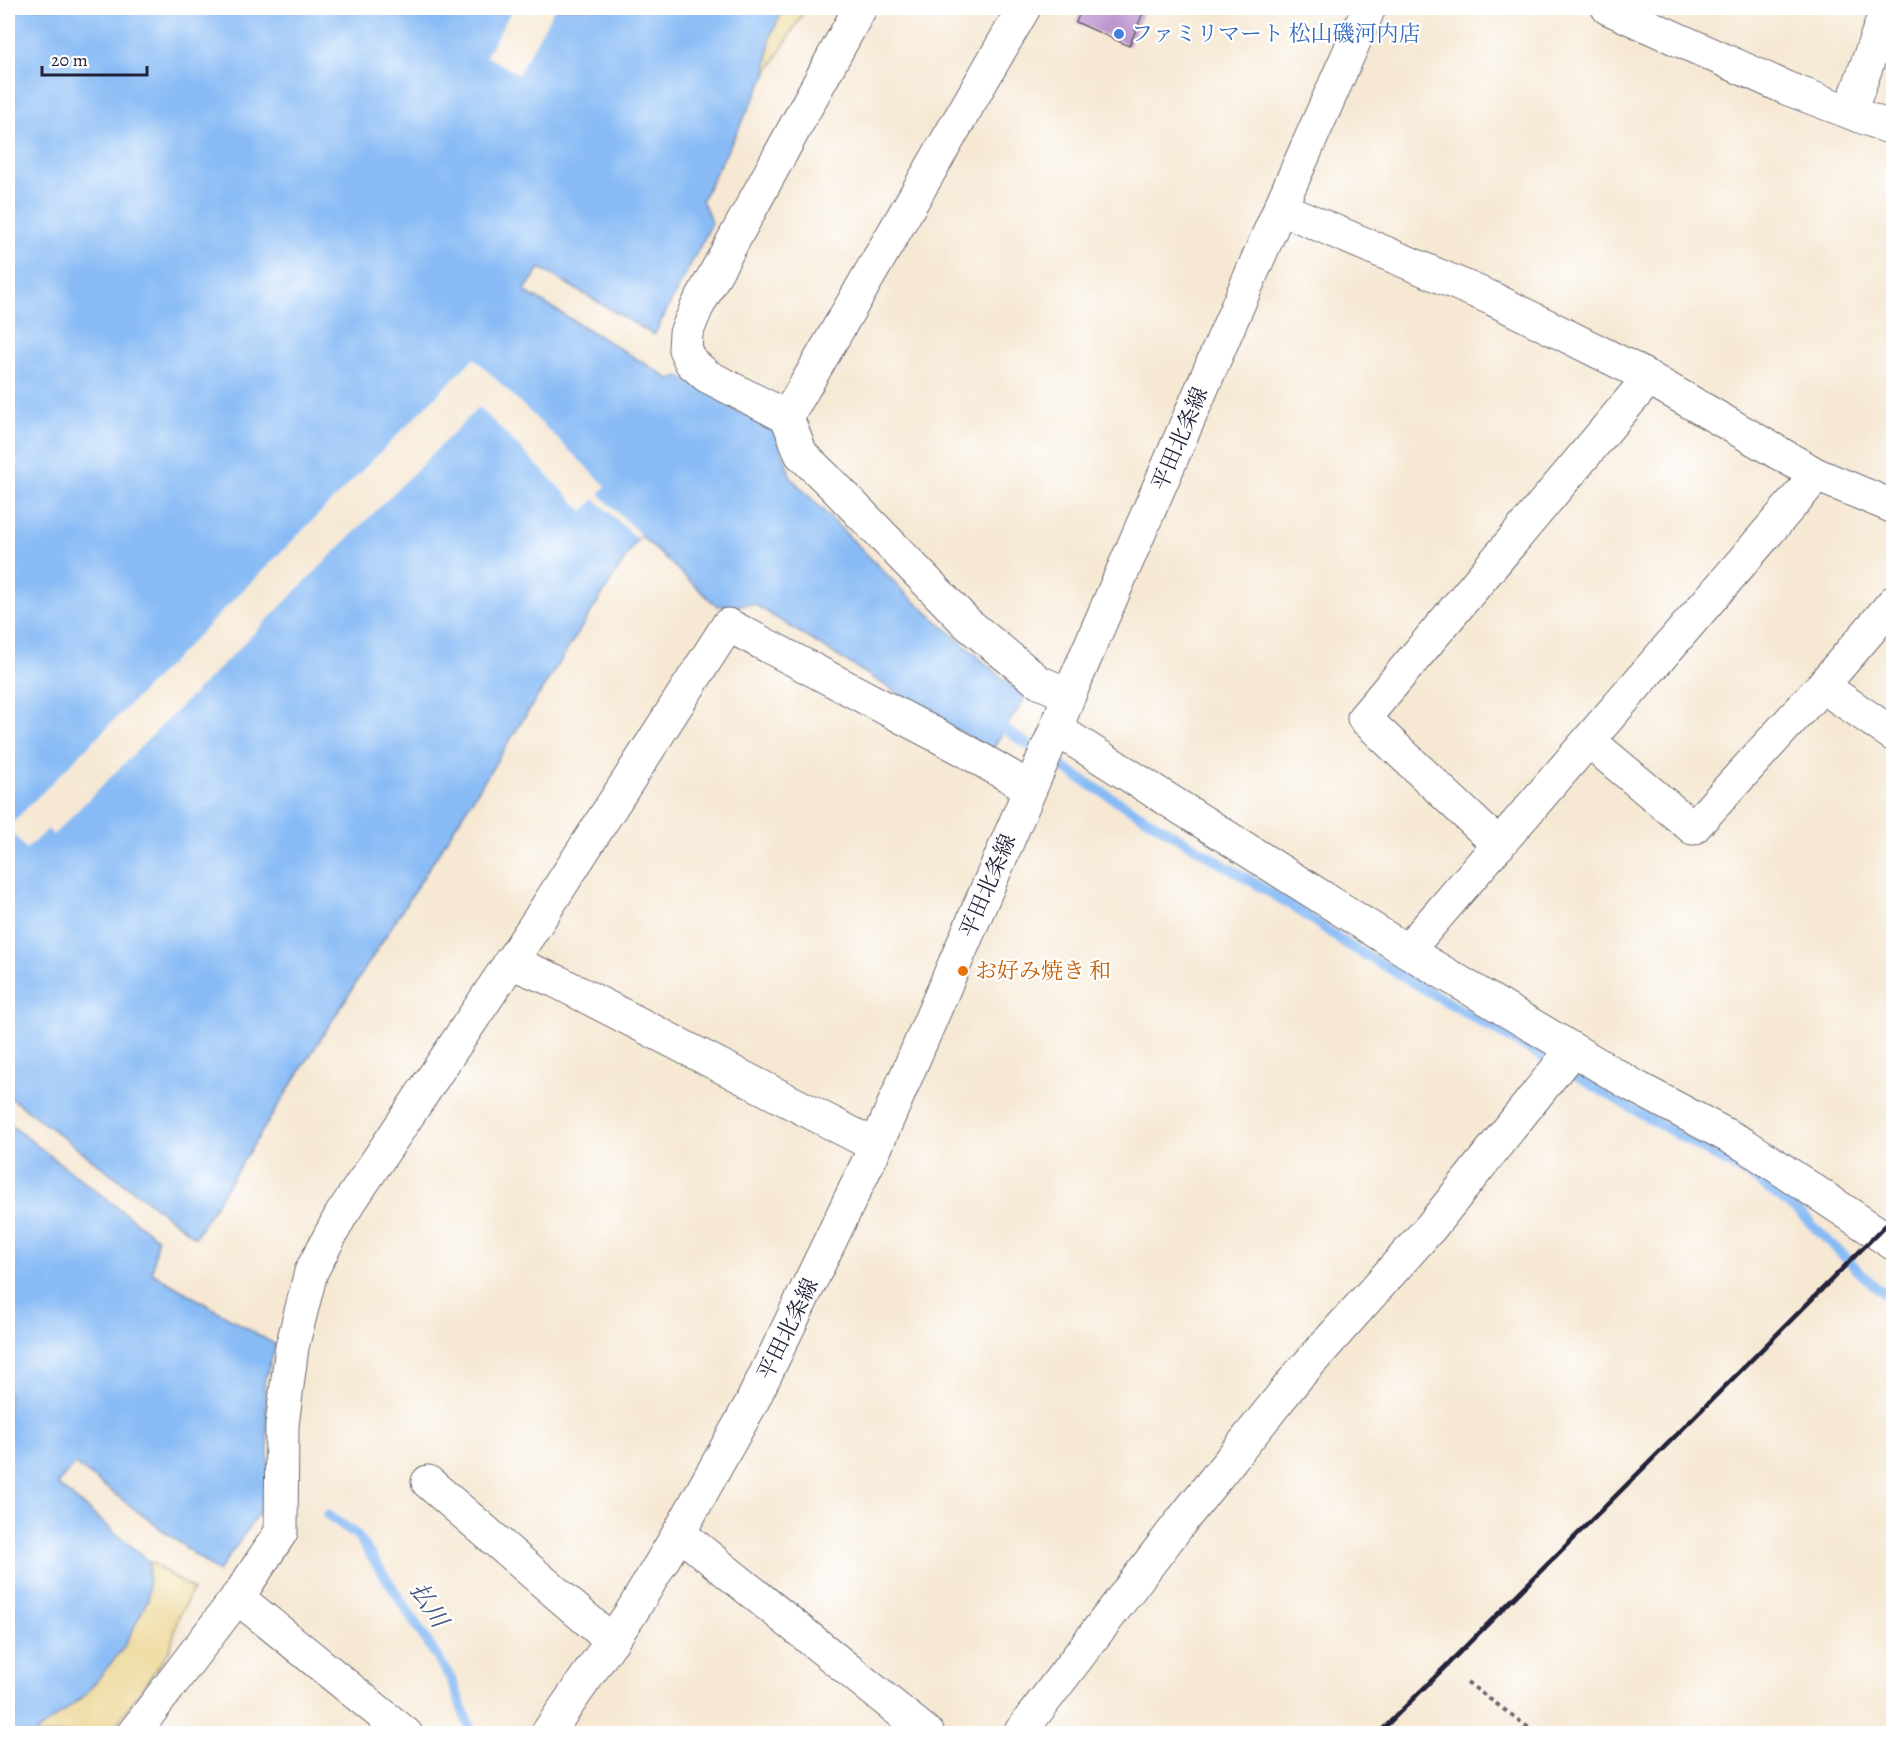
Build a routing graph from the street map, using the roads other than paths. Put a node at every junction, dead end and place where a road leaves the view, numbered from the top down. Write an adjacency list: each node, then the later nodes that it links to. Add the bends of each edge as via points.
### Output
1 (860, 8): 10 (street, via 686,333 685,349 691,362 707,375)
2 (1024, 8): 10 (street)
3 (1369, 8): 8 (street, 平田北条線)
4 (1608, 8): 6 (street, via 1786,88)
5 (1887, 8): 6 (street)
6 (1850, 112): 7 (street)
7 (1893, 129)
8 (1280, 208): 9 (street, via 1491,298); 15 (street, 平田北条線)
9 (1649, 378): 11 (street); 19 (street, via 1364,718)
10 (787, 417): 15 (street, via 801,454 968,624 1039,682)
11 (1818, 476): 12 (street); 17 (street)
12 (1893, 507)
13 (1893, 602): 14 (street)
14 (1822, 686): 16 (street); 17 (street, via 1693,828)
15 (1069, 695): 18 (street, 平田北条線)
16 (1893, 735)
17 (1589, 741): 19 (street)
18 (1044, 755): 20 (street); 21 (street, via 961,748 728,625); 23 (street, 平田北条線)
19 (1499, 845): 20 (street)
20 (1407, 951): 22 (street)
21 (510, 962): 23 (street, via 556,981); 27 (street, via 342,1215 310,1272 292,1347 282,1425 281,1532)
22 (1564, 1060): 24 (street, via 1634,1086 1745,1145); 33 (street, via 1431,1227 1297,1377)
23 (876, 1146): 26 (street, 平田北条線, via 752,1402)
24 (1893, 1244)
25 (428, 1482): 28 (street)
26 (679, 1533): 28 (street, 平田北条線); 32 (street)
27 (237, 1597): 29 (street); 30 (street)
28 (612, 1641): 31 (street, 平田北条線)
29 (133, 1734)
30 (406, 1734)
31 (547, 1734)
32 (928, 1734)
33 (1019, 1734)

